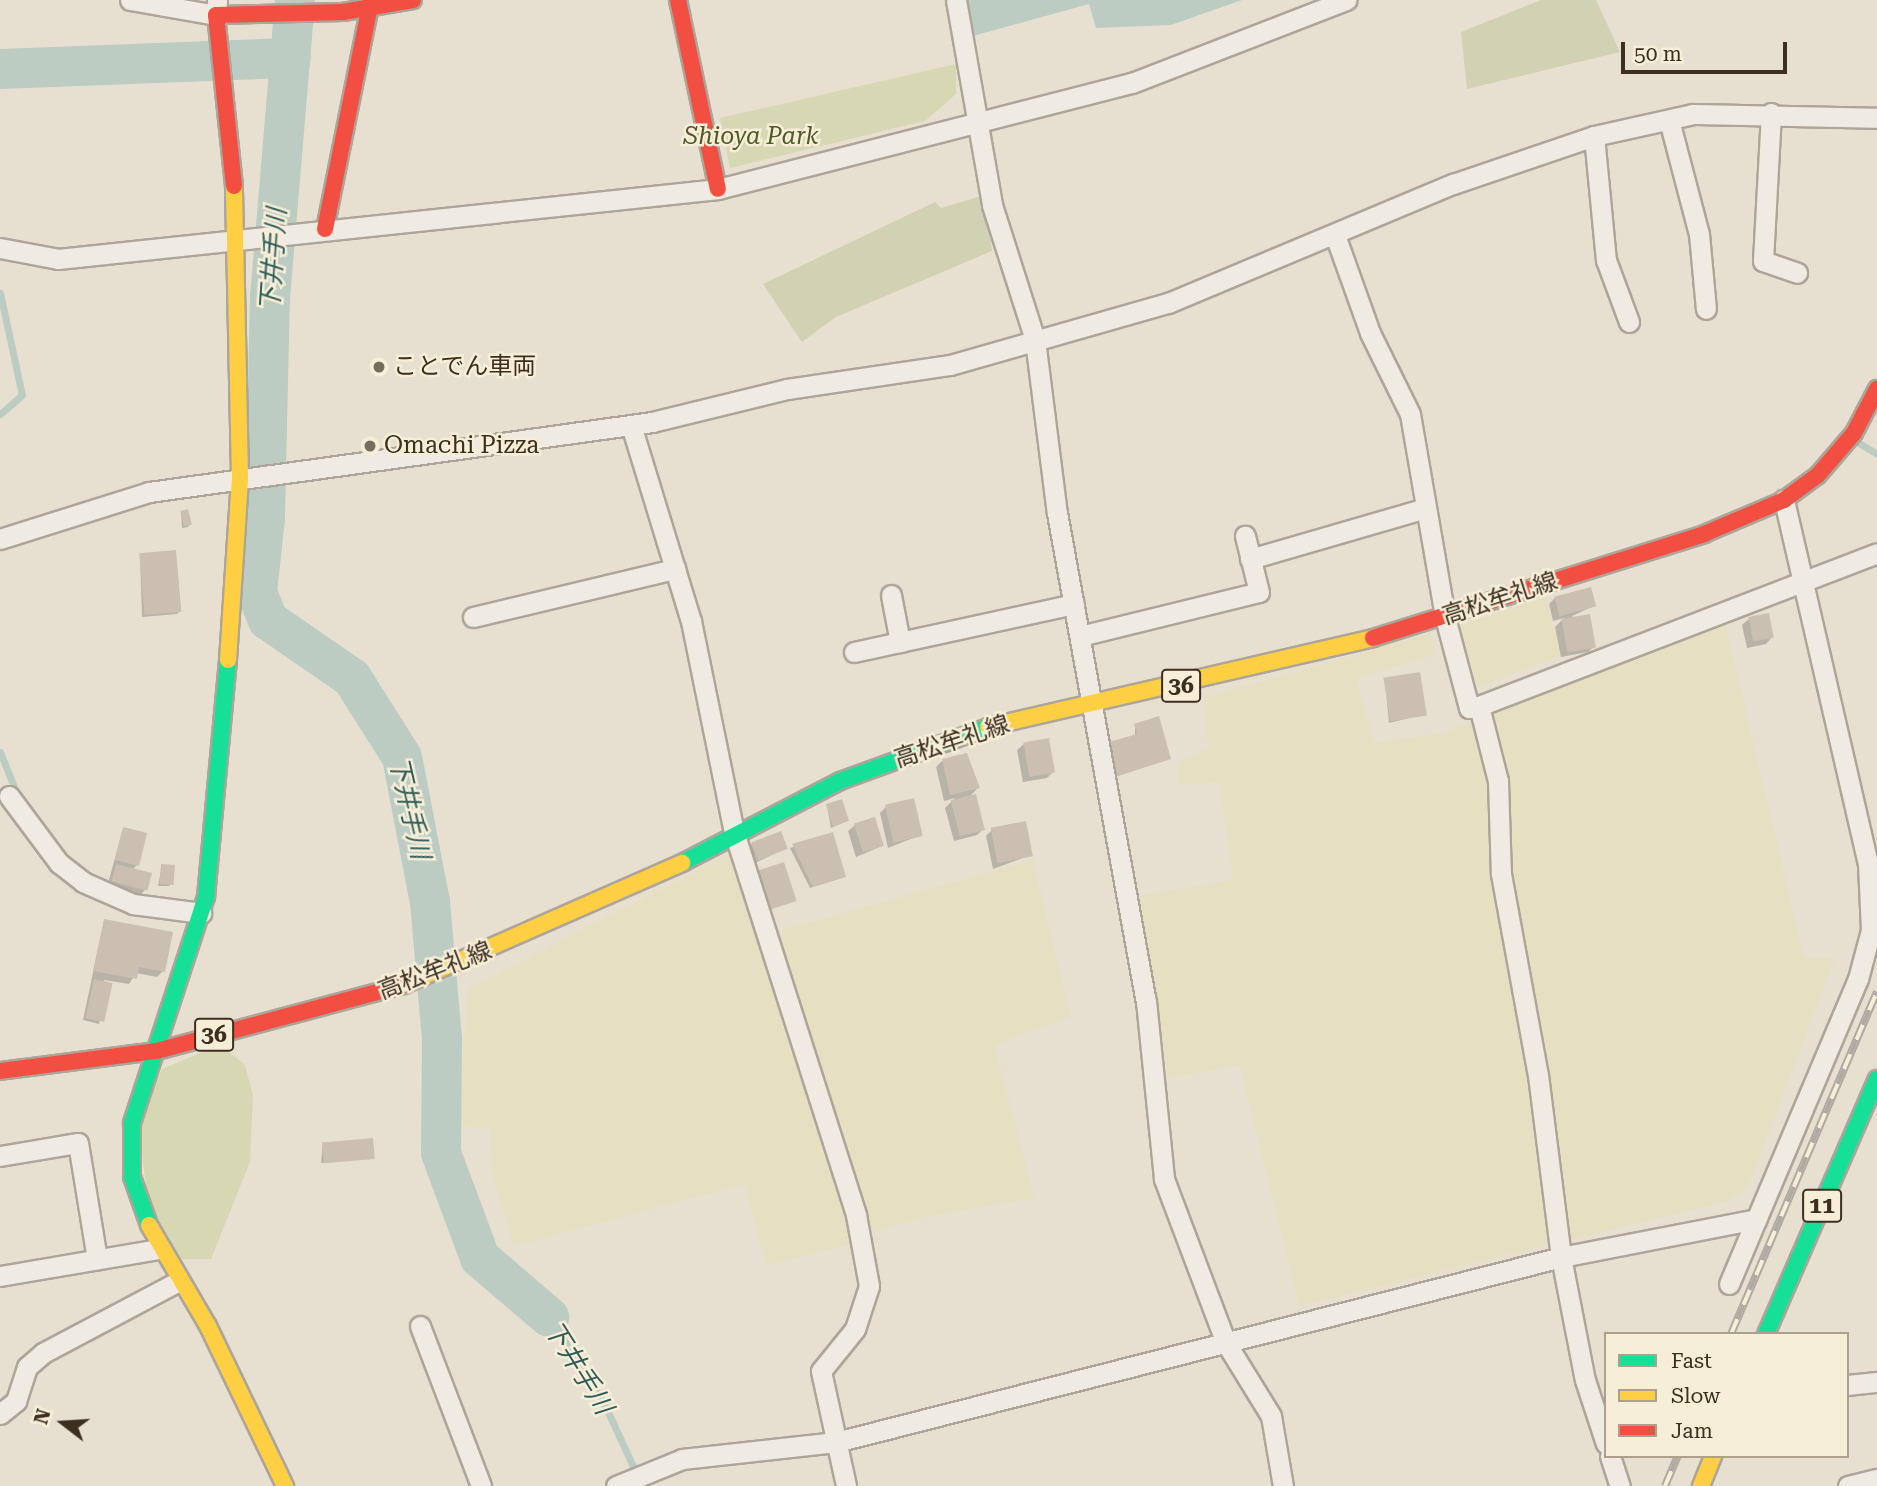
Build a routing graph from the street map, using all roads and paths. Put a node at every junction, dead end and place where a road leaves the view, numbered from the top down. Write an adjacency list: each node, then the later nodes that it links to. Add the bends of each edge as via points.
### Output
1 (130, 0): 7 (street)
2 (413, 0): 6 (main road)
3 (678, 0): 13 (main road)
4 (956, 0): 10 (street)
5 (1346, 0): 10 (street, via 1132,83)
6 (370, 5): 7 (main road, via 343,12); 14 (main road)
7 (222, 10): 16 (main road, via 223,83)
8 (1771, 113): 9 (street); 11 (street); 18 (street, via 1763,261)
9 (1877, 118)
10 (980, 120): 13 (street); 21 (street, via 992,205)
11 (1669, 120): 12 (street); 19 (street, via 1699,234)
12 (1594, 136): 15 (street, via 1453,184); 20 (street, via 1606,260)
13 (718, 189): 14 (street)
14 (325, 229): 16 (street)
15 (1335, 235): 21 (street, via 1168,303); 26 (street, via 1370,333 1410,414)
16 (246, 237): 17 (street, via 58,259); 24 (main road)
17 (3, 248)
18 (1797, 273)
19 (1706, 309)
20 (1629, 322)
21 (1035, 340): 23 (street, via 950,365 787,389); 34 (street)
22 (1877, 389): 25 (main road, 高松牟礼線 / 36, via 1854,433 1818,475)
23 (631, 425): 24 (street); 31 (street)
24 (246, 476): 28 (street, via 149,492); 44 (main road, via 217,830)
25 (1784, 499): 32 (street); 36 (main road, 高松牟礼線 / 36, via 1704,534)
26 (1426, 508): 30 (street); 36 (street)
27 (1245, 536): 30 (street)
28 (0, 538)
29 (1877, 553): 32 (street)
30 (1250, 559): 37 (street, via 1259,592)
31 (675, 569): 35 (street); 43 (street)
32 (1805, 580): 41 (street); 49 (street, via 1868,864 1871,930 1858,979)
33 (891, 595): 38 (street)
34 (1074, 604): 37 (street); 38 (street)
35 (473, 617)
36 (1445, 617): 40 (main road, 高松牟礼線 / 36, via 1322,654); 41 (street, via 1469,708)
37 (1080, 636): 40 (street)
38 (900, 642): 39 (street)
39 (854, 652)
40 (1091, 703): 43 (main road, 高松牟礼線 / 36, via 969,731 840,780); 58 (street, via 1146,1001 1164,1179)
41 (1479, 706): 51 (street, via 1498,781 1501,874 1538,1074)
42 (9, 796): 44 (street, via 59,863 83,882 133,904)
43 (734, 832): 45 (main road, 高松牟礼線 / 36, via 662,873 459,965); 63 (street, via 856,1215 869,1286 855,1329 821,1371)
44 (201, 913): 45 (main road)
45 (157, 1051): 46 (main road, 高松牟礼線 / 36); 50 (main road, via 132,1137 132,1177)
46 (0, 1071)
47 (1877, 1079): 57 (main road, 11)
48 (0, 1156): 52 (street, via 78,1143)
49 (1756, 1219): 51 (street); 55 (street)
50 (158, 1249): 52 (street); 54 (main road)
51 (1561, 1257): 58 (street); 62 (street, via 1585,1380)
52 (97, 1259): 53 (street)
53 (0, 1276)
54 (179, 1281): 61 (street, via 43,1353 27,1367 16,1401); 69 (main road, via 214,1338)
55 (1730, 1284)
56 (420, 1326): 70 (street)
57 (1767, 1332)
58 (1226, 1343): 63 (street); 72 (street, via 1271,1416)
59 (1877, 1382): 60 (street)
60 (1849, 1385)
61 (0, 1414)
62 (1604, 1438)
63 (836, 1442): 66 (street, via 682,1459); 71 (street)
64 (1611, 1458): 73 (street)
65 (1712, 1458): 74 (main road)
66 (652, 1475): 68 (street)
67 (1877, 1479): 75 (street)
68 (617, 1485)
69 (285, 1486)
70 (481, 1486)
71 (846, 1486)
72 (1283, 1486)
73 (1620, 1486)
74 (1701, 1486)
75 (1848, 1486)

